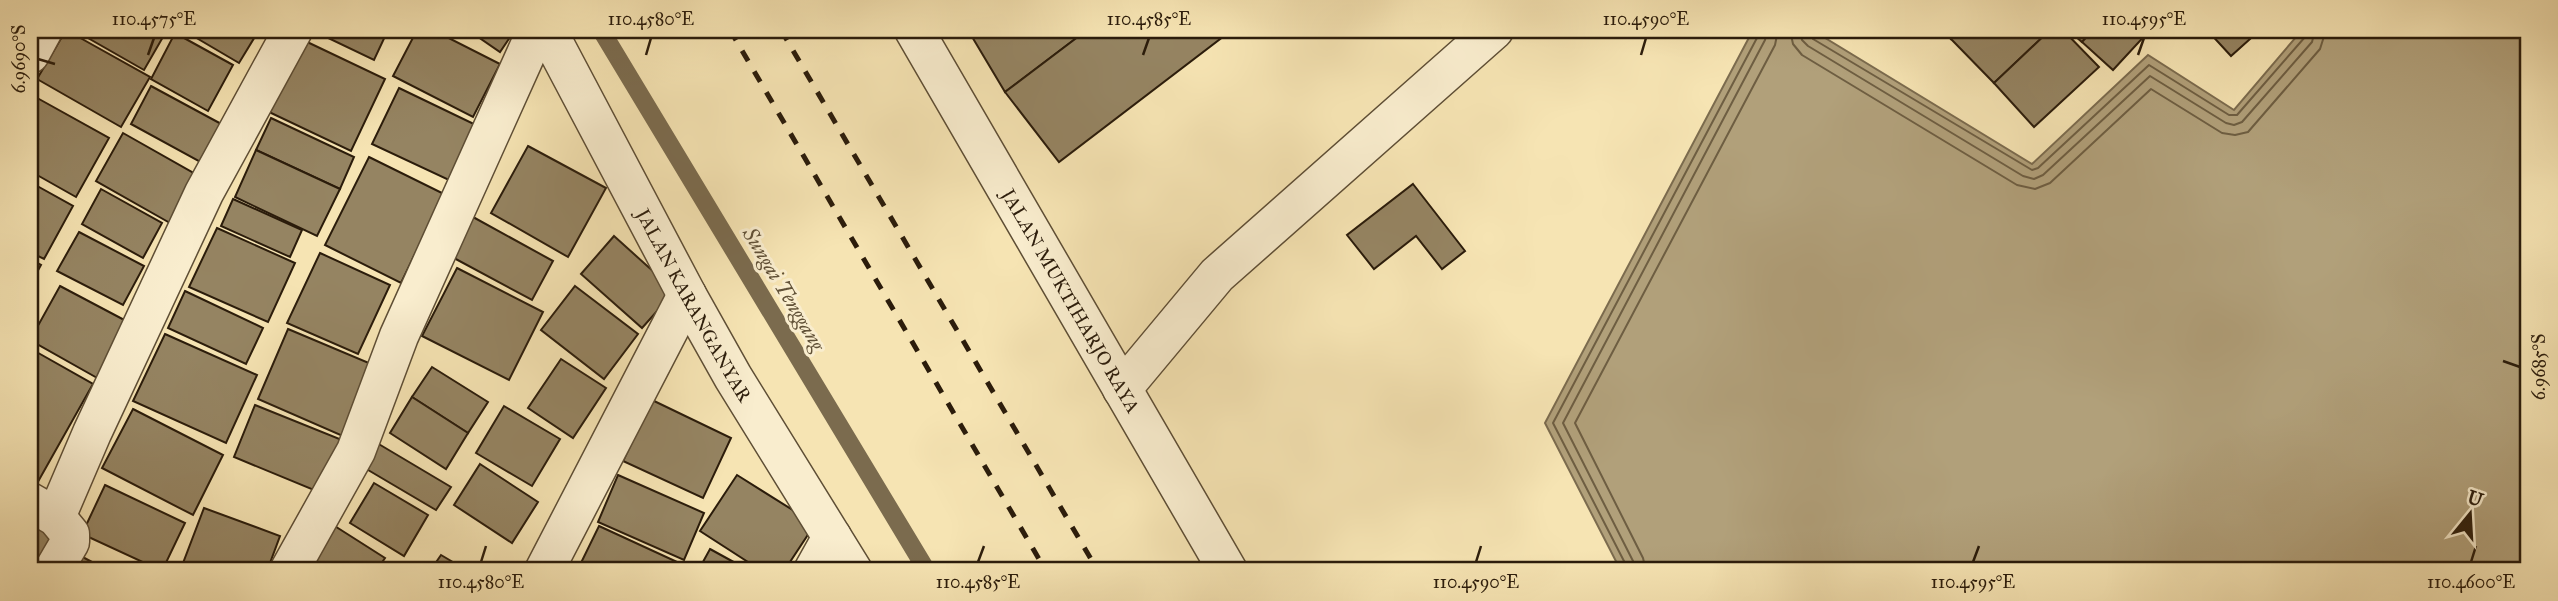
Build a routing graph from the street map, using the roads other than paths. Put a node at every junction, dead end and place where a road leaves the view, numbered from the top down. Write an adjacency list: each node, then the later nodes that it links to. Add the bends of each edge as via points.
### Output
1 (43, 30): 6 (street)
2 (293, 30): 9 (street, via 204,193 92,433)
3 (548, 30): 7 (street, JALAN KARANGANYAR); 12 (street, via 530,45 399,336 356,451)
4 (914, 30): 8 (street, JALAN MUKTIHARJO RAYA)
5 (1494, 30): 8 (street, via 1217,275)
6 (30, 54)
7 (687, 295): 10 (street, JALAN KARANGANYAR); 13 (street)
8 (1122, 389): 16 (street, JALAN MUKTIHARJO RAYA)
9 (43, 510): 11 (street, via 70,534)
10 (832, 537): 14 (street); 15 (street, JALAN KARANGANYAR)
11 (53, 571)
12 (289, 571)
13 (544, 571)
14 (814, 571)
15 (853, 571)
16 (1228, 571)

